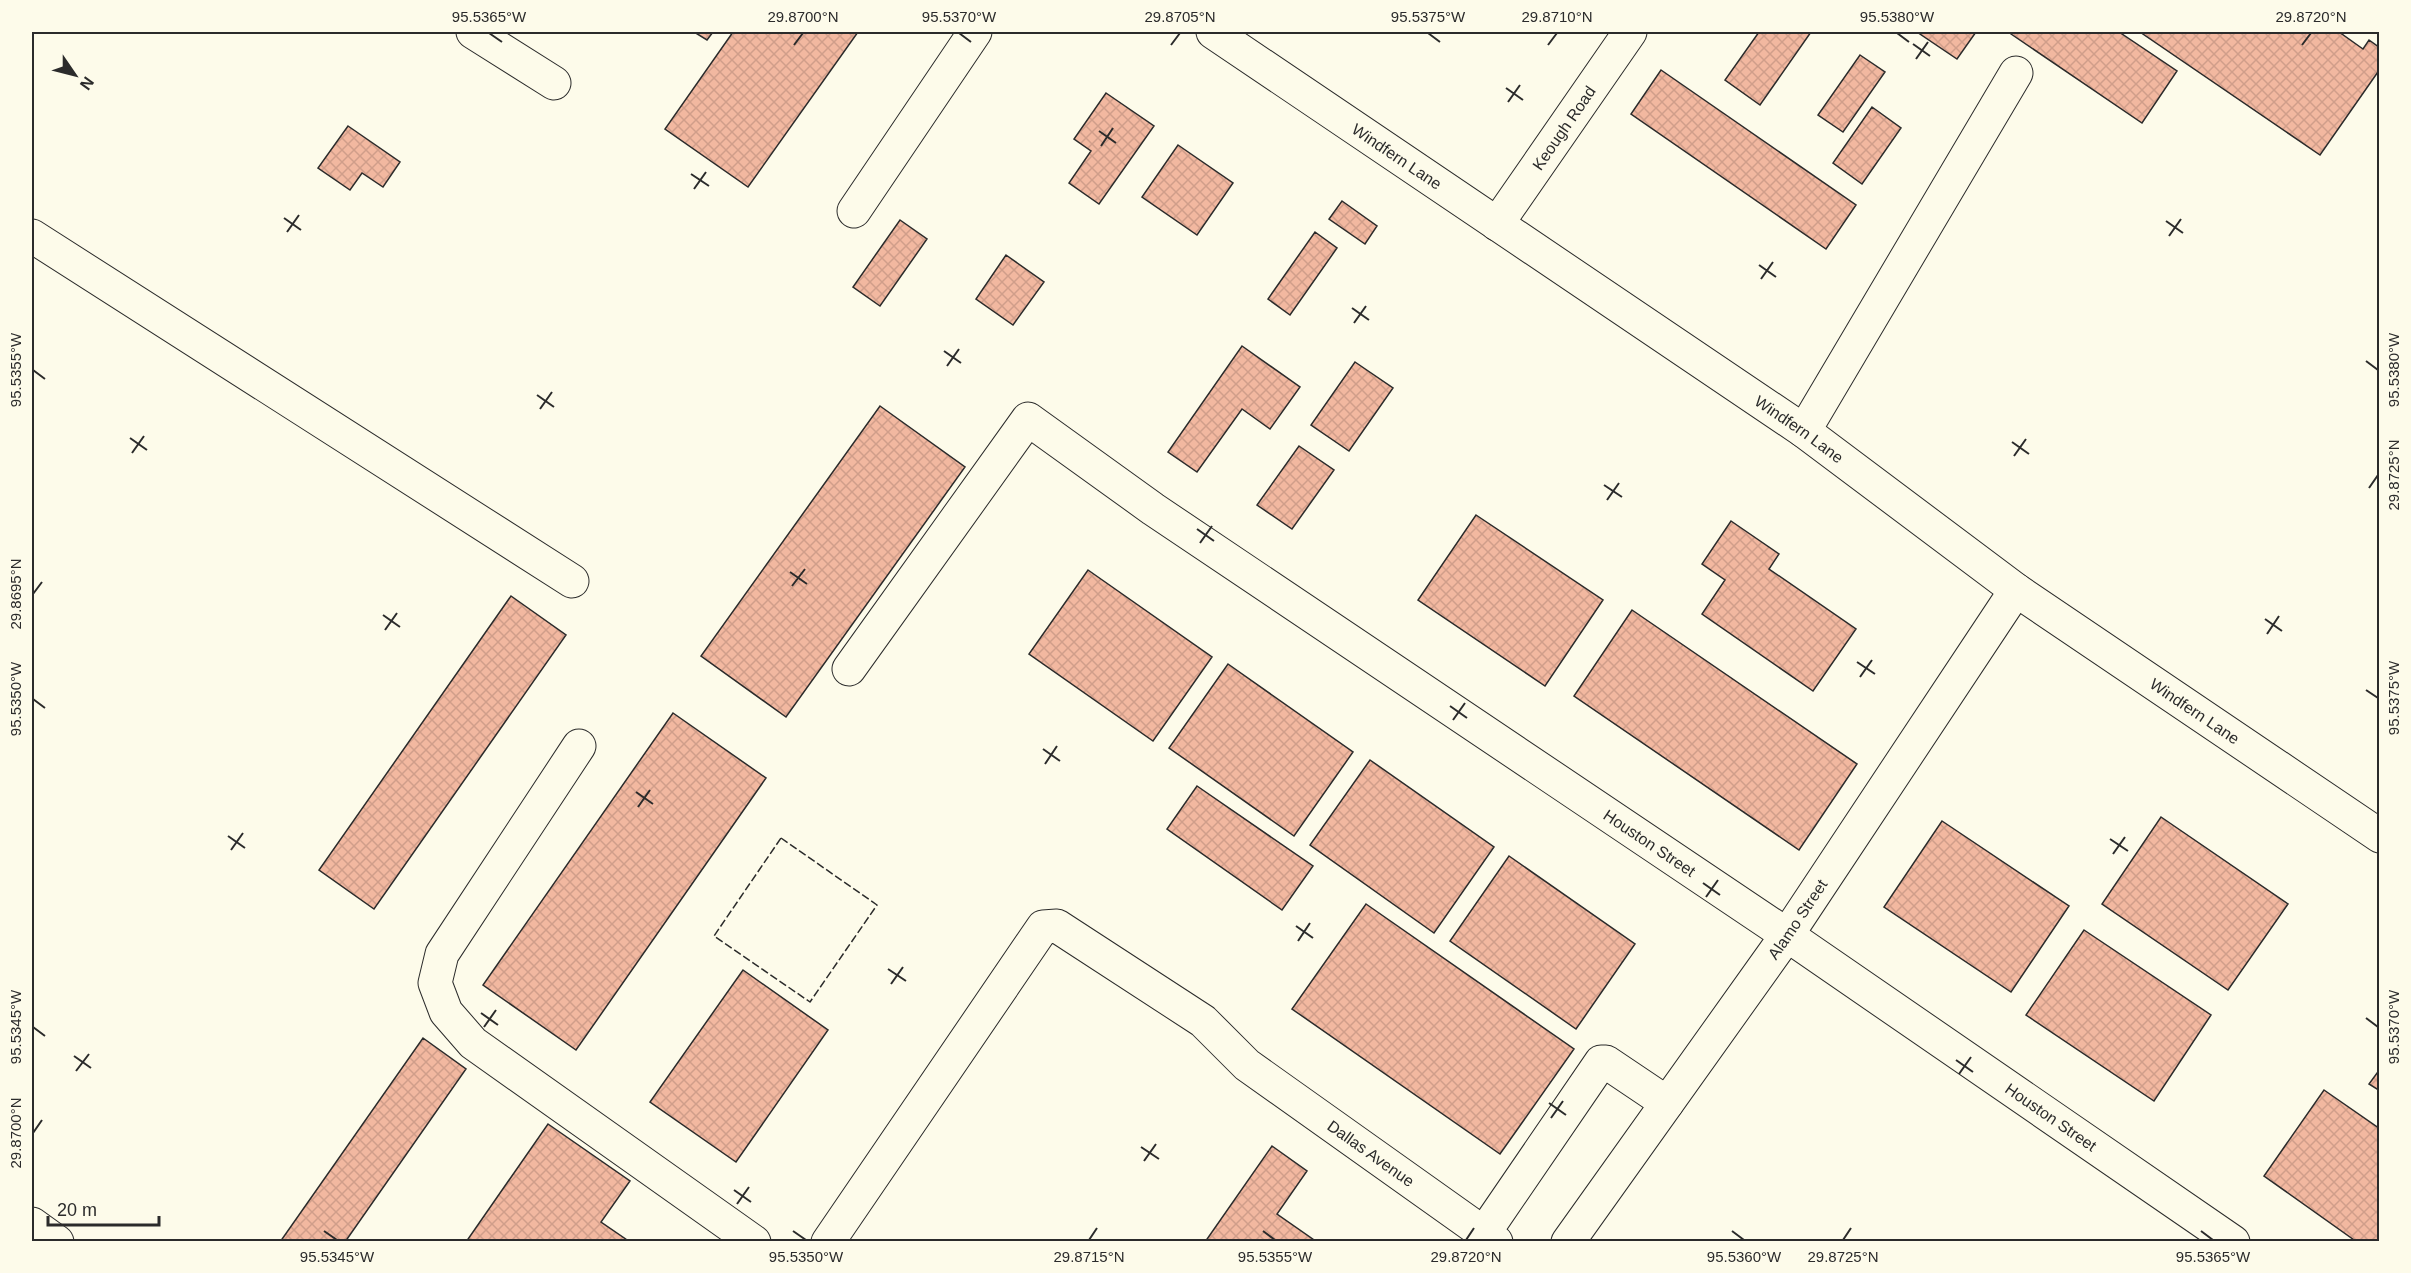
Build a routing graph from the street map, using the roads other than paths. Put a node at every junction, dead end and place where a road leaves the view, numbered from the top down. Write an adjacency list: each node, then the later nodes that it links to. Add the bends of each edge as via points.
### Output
1 (473, 32): 6 (street)
2 (975, 32): 7 (street)
3 (1213, 32): 8 (street, Windfern Lane)
4 (1630, 32): 8 (street, Keough Road)
5 (2016, 72): 10 (street)
6 (554, 83)
7 (854, 211)
8 (1497, 224): 10 (street, Windfern Lane)
9 (32, 236): 11 (street)
10 (1804, 431): 12 (street, Windfern Lane)
11 (572, 581)
12 (2016, 590): 15 (street, Windfern Lane); 16 (street, Alamo Street)
13 (849, 669): 16 (street, Houston Street, via 1028,419 1154,509)
14 (579, 746): 21 (street, via 442,954 435,983 446,1012 473,1042)
15 (2379, 836)
16 (1786, 935): 17 (street, Alamo Street); 24 (street, Houston Street)
17 (1667, 1103): 19 (street, via 1601,1062); 23 (street, Alamo Street)
18 (32, 1224): 20 (street)
19 (1490, 1237): 22 (street, Dallas Avenue, via 1247,1065 1203,1021 1057,926 1043,927)
20 (57, 1242)
21 (754, 1242)
22 (828, 1242)
23 (1568, 1242)
24 (2233, 1242)

